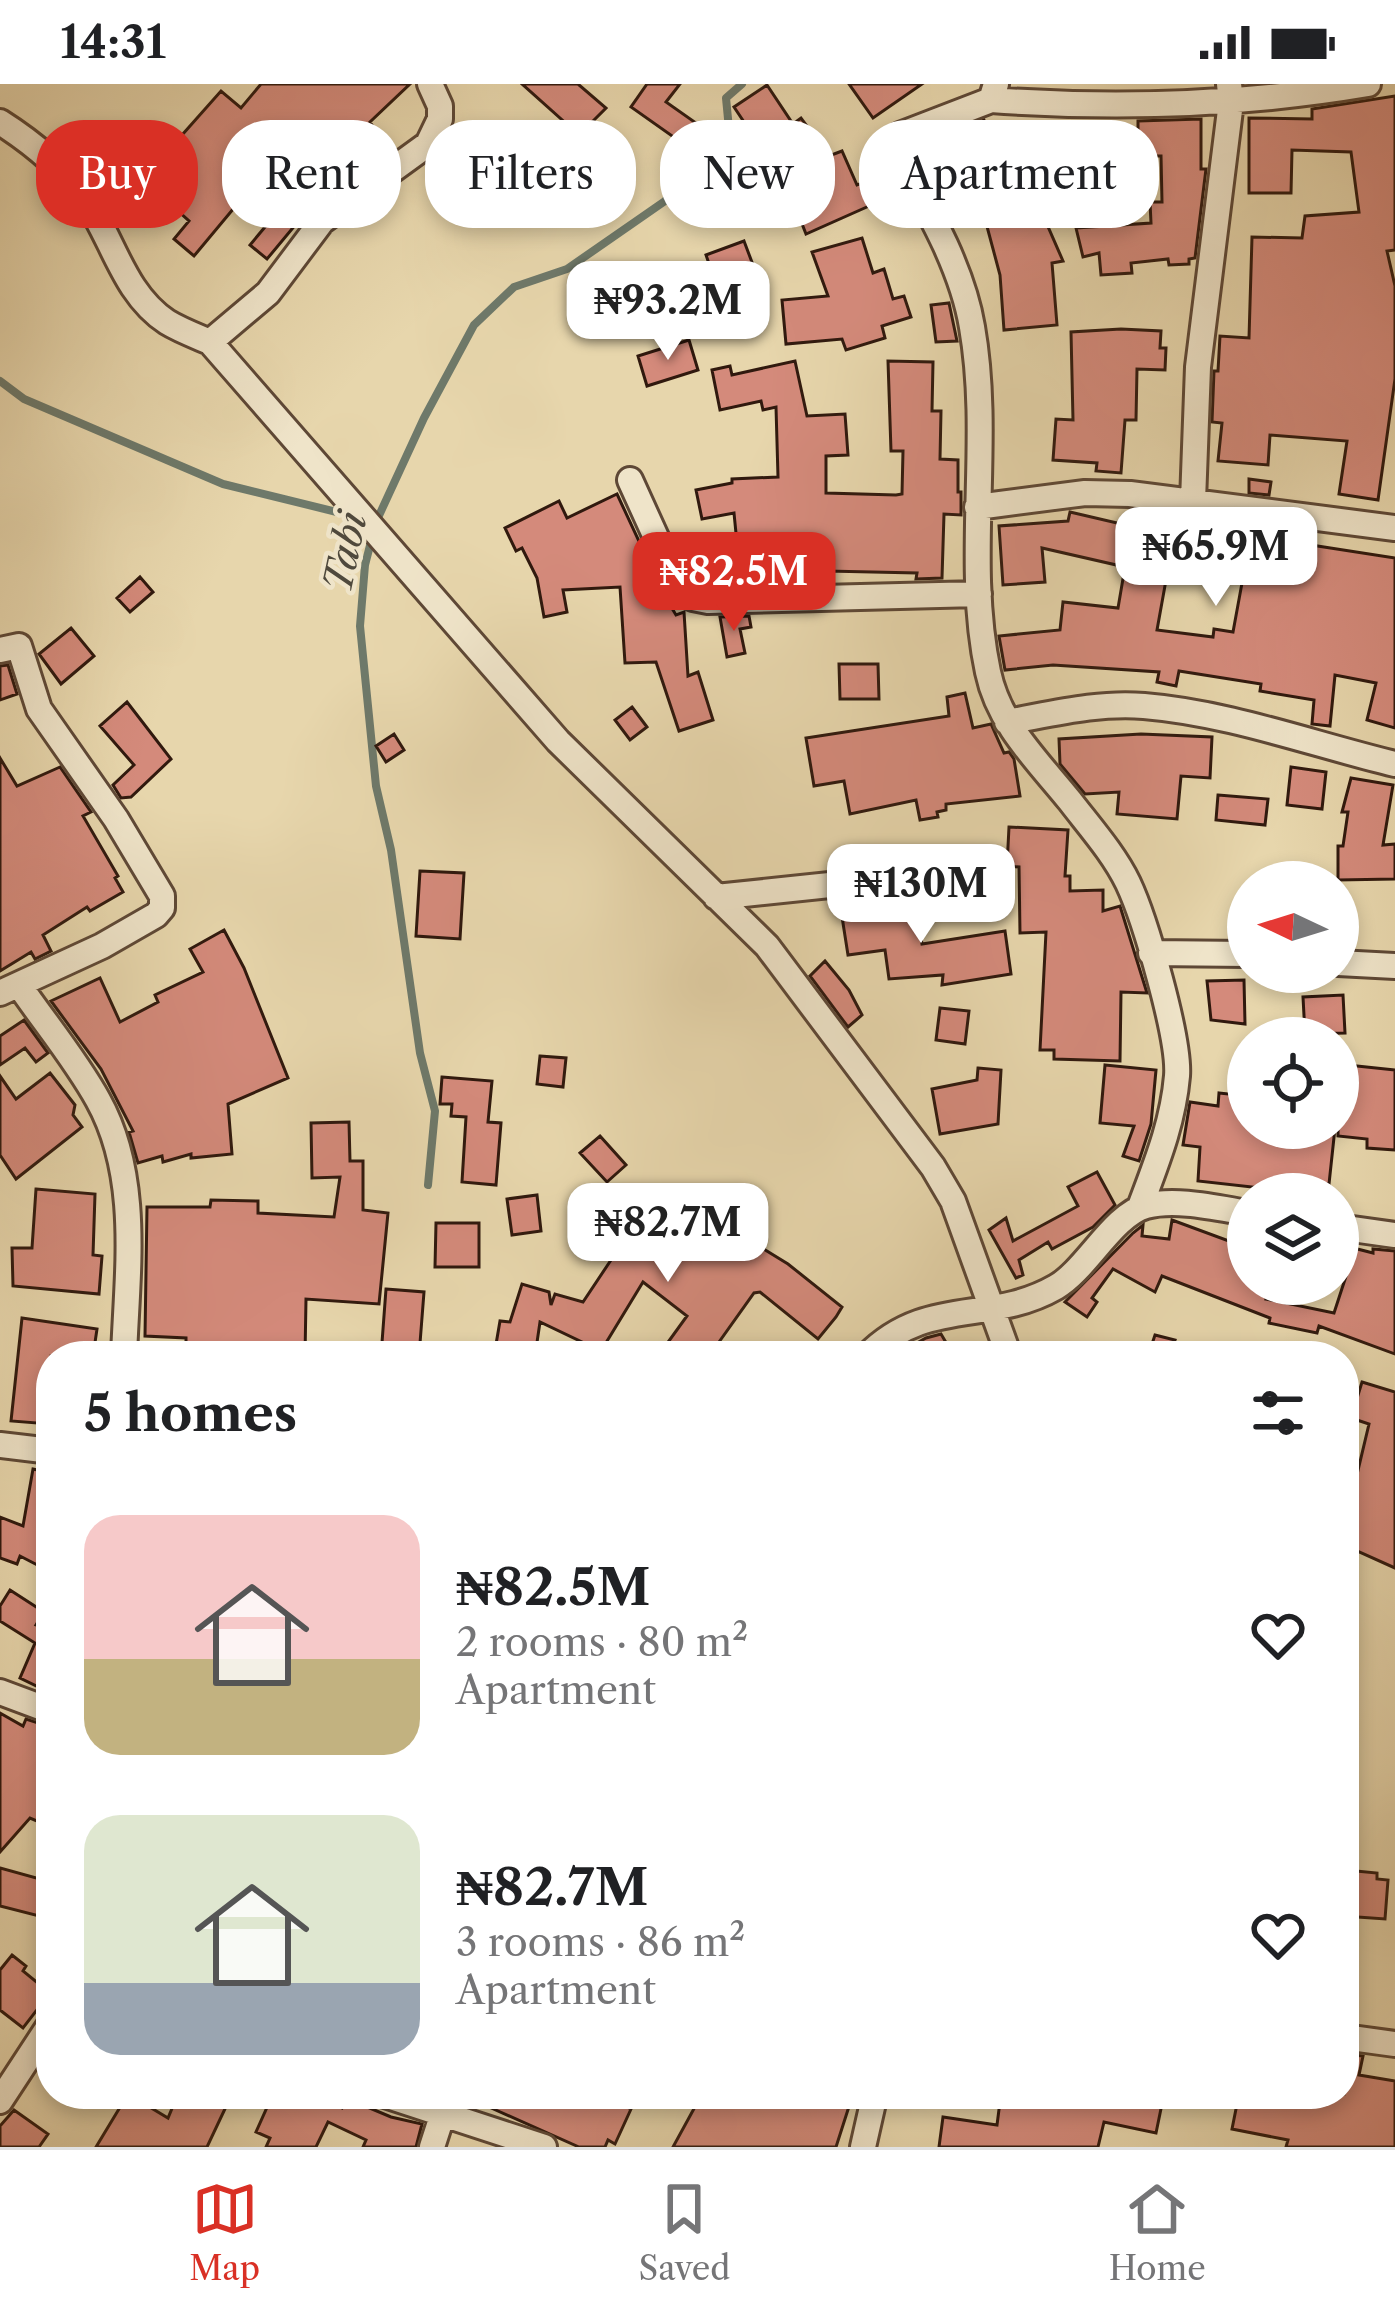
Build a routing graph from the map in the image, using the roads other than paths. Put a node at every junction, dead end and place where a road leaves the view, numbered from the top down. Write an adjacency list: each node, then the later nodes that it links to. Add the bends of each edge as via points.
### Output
1 (430, 84): 6 (street, via 440,118 428,143 322,221 268,293)
2 (1368, 84): 4 (street)
3 (994, 92): 4 (street, via 1047,104); 9 (street, via 900,135 896,144 972,324)
4 (1230, 93): 8 (street, via 1198,367)
5 (0, 122): 6 (street, via 41,149 82,195 148,307)
6 (210, 342): 16 (street, via 557,741)
7 (630, 480): 11 (street, via 679,588 692,598)
8 (1192, 501): 9 (street, via 1084,493); 10 (street)
9 (977, 507): 11 (street)
10 (1395, 528)
11 (979, 594): 13 (street, via 987,671)
12 (0, 650): 21 (street, via 19,646 39,709 162,896 156,915)
13 (1007, 722): 14 (street, via 1141,705 1204,713); 17 (street, via 1112,856)
14 (1395, 764)
15 (925, 875): 16 (street)
16 (716, 897): 26 (street, via 767,946 933,1166)
17 (1151, 953): 18 (street); 22 (street, via 1177,1074 1169,1130)
18 (1227, 955)
19 (1359, 964): 20 (street)
20 (1395, 966)
21 (9, 989): 27 (street, via 99,1102 121,1157 128,1206)
22 (1140, 1207): 23 (street); 26 (street, via 1062,1284)
23 (1227, 1211)
24 (1359, 1230): 25 (street)
25 (1395, 1235)
26 (992, 1308): 28 (street, via 928,1317); 29 (street)
27 (124, 1341)
28 (886, 1341)
29 (1004, 1341)
30 (0, 1445): 31 (street)
31 (36, 1449)
32 (0, 1692): 33 (street)
33 (36, 1705)
34 (1359, 2039): 35 (street)
35 (1395, 2044)
36 (36, 2046): 37 (street)
37 (0, 2101)
38 (432, 2109): 41 (street)
39 (440, 2109): 42 (street)
40 (871, 2109): 43 (street)
41 (432, 2147)
42 (544, 2147)
43 (863, 2147)

